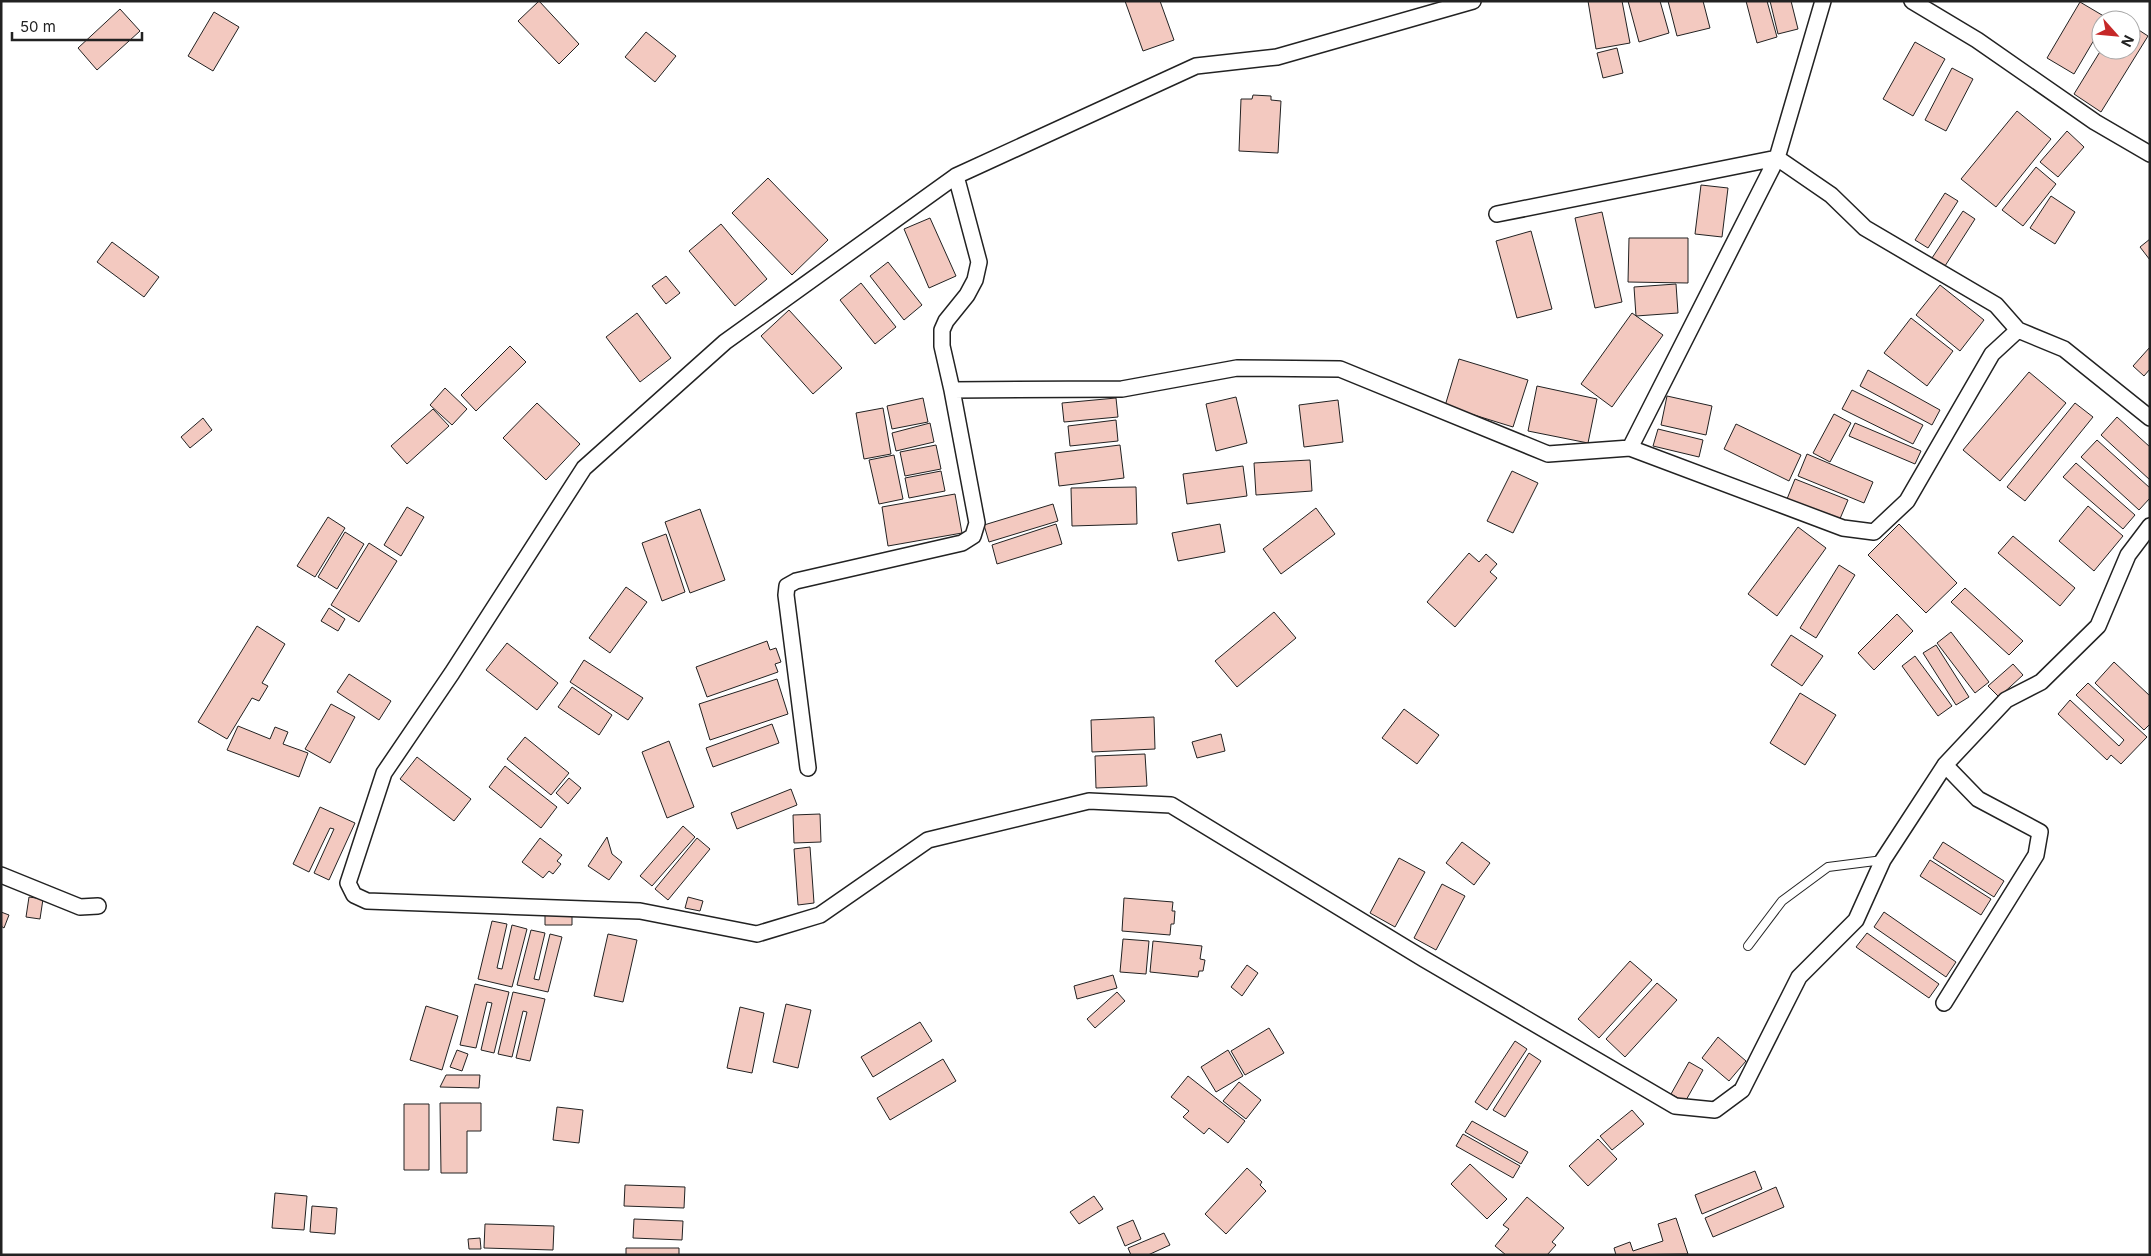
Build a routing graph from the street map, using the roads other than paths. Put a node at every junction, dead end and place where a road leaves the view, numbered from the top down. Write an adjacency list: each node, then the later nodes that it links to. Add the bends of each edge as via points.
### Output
1 (1473, 1): 6 (street, via 1278,57 1196,66)
2 (1823, 1): 5 (street)
3 (1912, 1): 4 (street, via 1977,40 2095,122)
4 (2150, 154)
5 (1777, 158): 7 (street); 8 (street, via 1831,195 1865,228 1996,305); 11 (street)
6 (956, 176): 9 (street, via 979,262 967,296 942,330 942,346); 15 (street, via 725,342 584,468 384,773 348,883 354,895 368,902 640,911 757,934 820,914 928,840 1089,801 1171,805 1675,1106 1715,1110 1742,1090 1799,977 1856,920)
7 (1498, 214)
8 (2018, 330): 10 (street, via 2064,350); 11 (street, via 1992,354 1907,501 1874,532 1843,528)
9 (952, 390): 11 (street, via 1122,389 1237,368 1340,369 1548,454); 14 (street, via 977,523 973,536 962,543 786,586)
10 (2150, 418)
11 (1630, 448)
12 (2150, 526): 13 (street, via 2128,555 2098,626 2041,682 2006,700)
13 (1945, 765): 15 (street); 19 (street, via 1978,799 2040,832 2036,855)
14 (808, 768)
15 (1883, 860): 18 (lane, via 1828,867 1782,901)
16 (1, 875): 17 (street, via 80,907)
17 (98, 906)
18 (1748, 946)
19 (1944, 1002)

